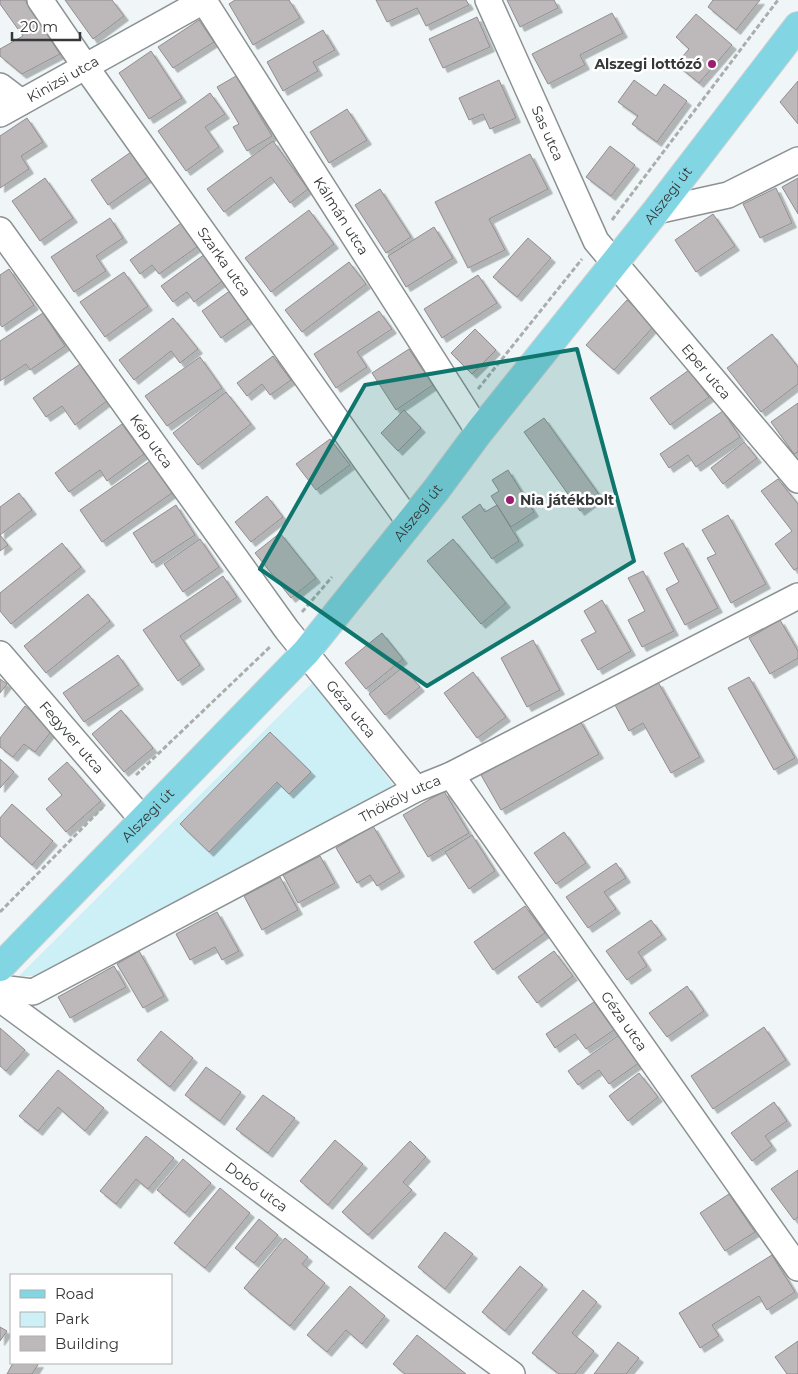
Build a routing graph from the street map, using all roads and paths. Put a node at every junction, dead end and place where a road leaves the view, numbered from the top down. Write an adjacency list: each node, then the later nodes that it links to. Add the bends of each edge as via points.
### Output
1 (40, 0): 6 (street, Szarka utca)
2 (204, 0): 6 (street, Kinizsi utca); 15 (street, Kálmán utca)
3 (488, 0): 13 (street, Sas utca)
4 (778, 0): 13 (path)
5 (798, 26): 11 (main road, Alszegi út)
6 (85, 66): 8 (street, Kinizsi utca); 18 (street, Szarka utca)
7 (0, 86): 8 (street)
8 (21, 102): 9 (street, Kinizsi utca)
9 (0, 114)
10 (798, 160): 11 (street, via 728,195)
11 (656, 211): 14 (main road, Alszegi út)
12 (0, 230): 21 (street, Kép utca)
13 (596, 241): 14 (street, Sas utca); 15 (path)
14 (615, 262): 16 (main road, Alszegi út); 17 (street, Eper utca)
15 (463, 408): 16 (street, Kálmán utca)
16 (479, 432): 18 (main road, Alszegi út)
17 (798, 480)
18 (410, 523): 22 (main road, Alszegi út)
19 (337, 570): 21 (path)
20 (798, 596): 24 (street, Thököly utca)
21 (287, 630): 22 (street, Kép utca); 26 (path)
22 (306, 652): 25 (street, Géza utca); 27 (main road, Alszegi út)
23 (0, 655): 26 (street, Fegyver utca)
24 (451, 775): 25 (street, Thököly utca); 32 (street, Géza utca)
25 (416, 789): 30 (street, Thököly utca, via 33,992)
26 (118, 791): 27 (street, Fegyver utca); 28 (path)
27 (143, 820): 29 (main road, Alszegi út)
28 (0, 912)
29 (0, 967)
30 (0, 988)
31 (0, 999): 33 (street, Dobó utca)
32 (798, 1268)
33 (512, 1374)

